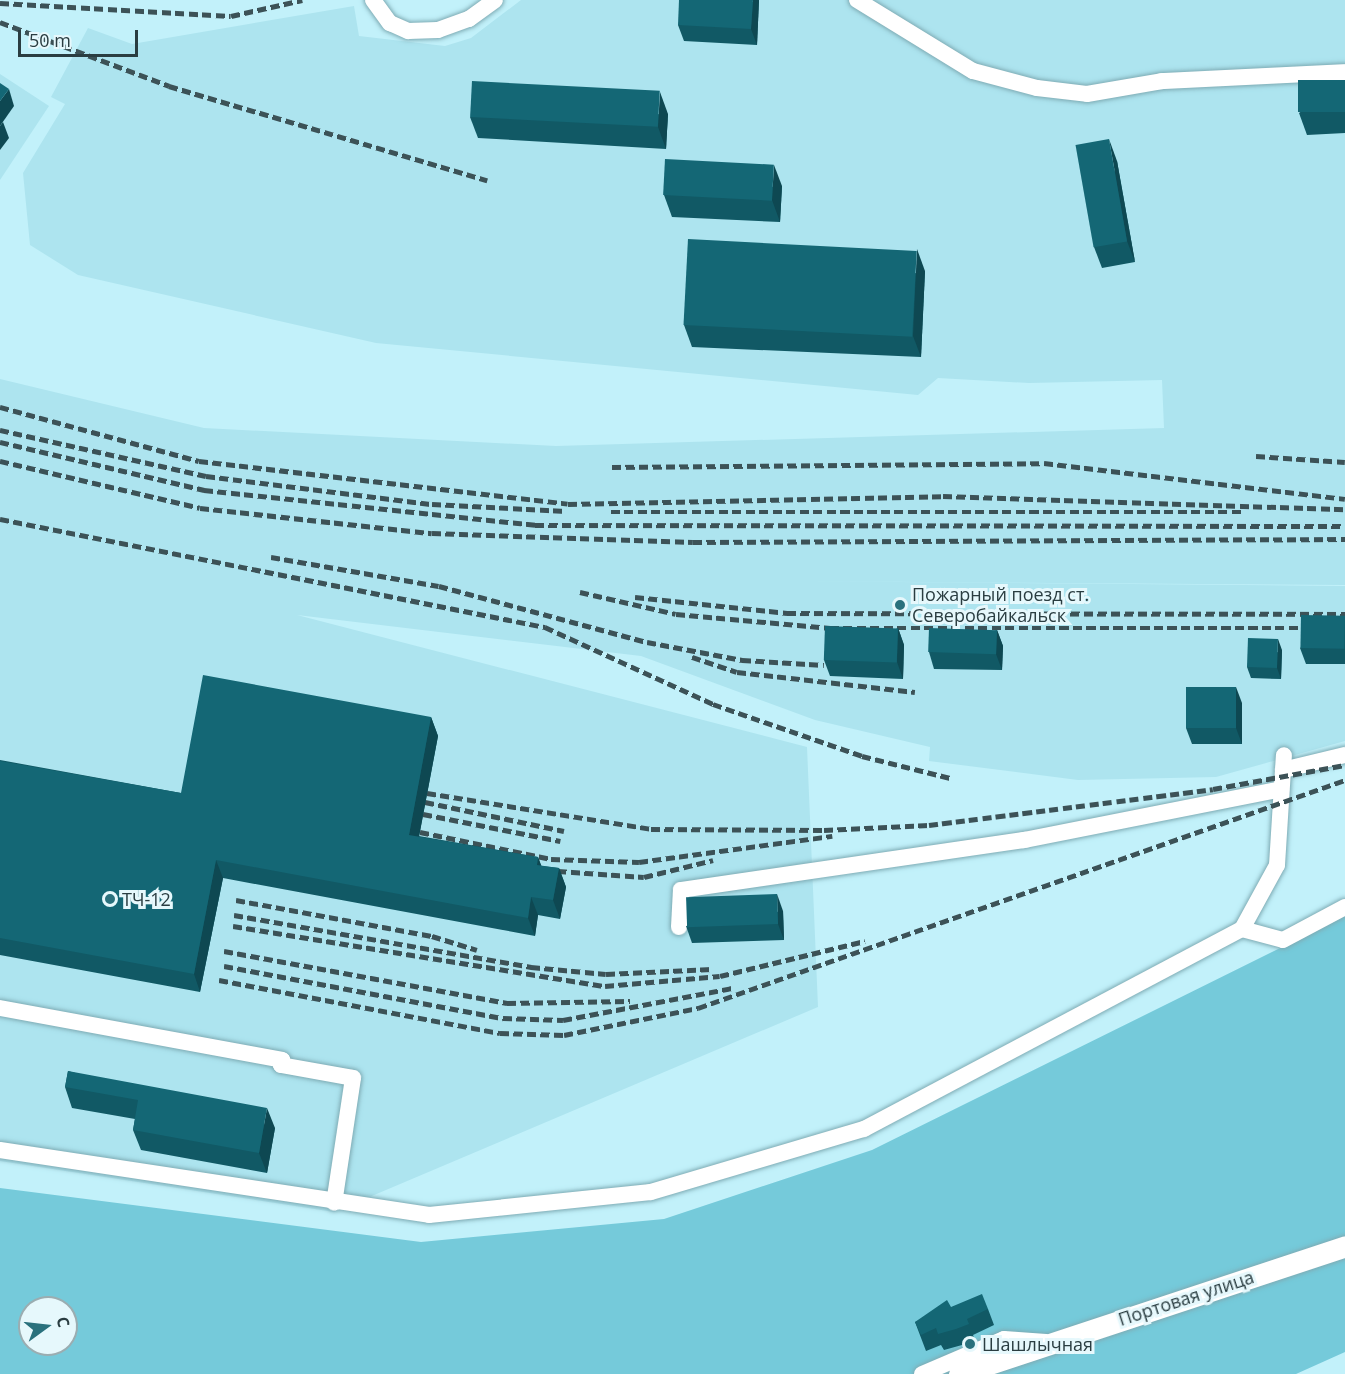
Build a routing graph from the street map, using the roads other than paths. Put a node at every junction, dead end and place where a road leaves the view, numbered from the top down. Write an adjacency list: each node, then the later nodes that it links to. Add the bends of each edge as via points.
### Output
1 (373, 0): 2 (street, via 390,23 408,30 438,30 469,19)
2 (495, 0)
3 (857, 0): 4 (street, via 973,71 1037,88 1087,94 1162,81)
4 (1345, 72)
5 (1345, 755): 6 (street, via 1283,763)
6 (1281, 789): 8 (street, via 1024,840 681,890); 9 (street, via 1277,865)
7 (1345, 908): 9 (street, via 1283,939)
8 (679, 927)
9 (1242, 929): 12 (street, via 864,1129 651,1192 429,1215)
10 (0, 1008): 12 (street, via 282,1060 281,1065 353,1078)
11 (0, 1150): 12 (street)
12 (334, 1203)
13 (1343, 1248): 14 (main road, Портовая улица)
14 (1050, 1343): 15 (main road, Портовая улица); 16 (street, via 1004,1339)
15 (996, 1368): 17 (main road, Портовая улица)
16 (922, 1374)
17 (959, 1374)

